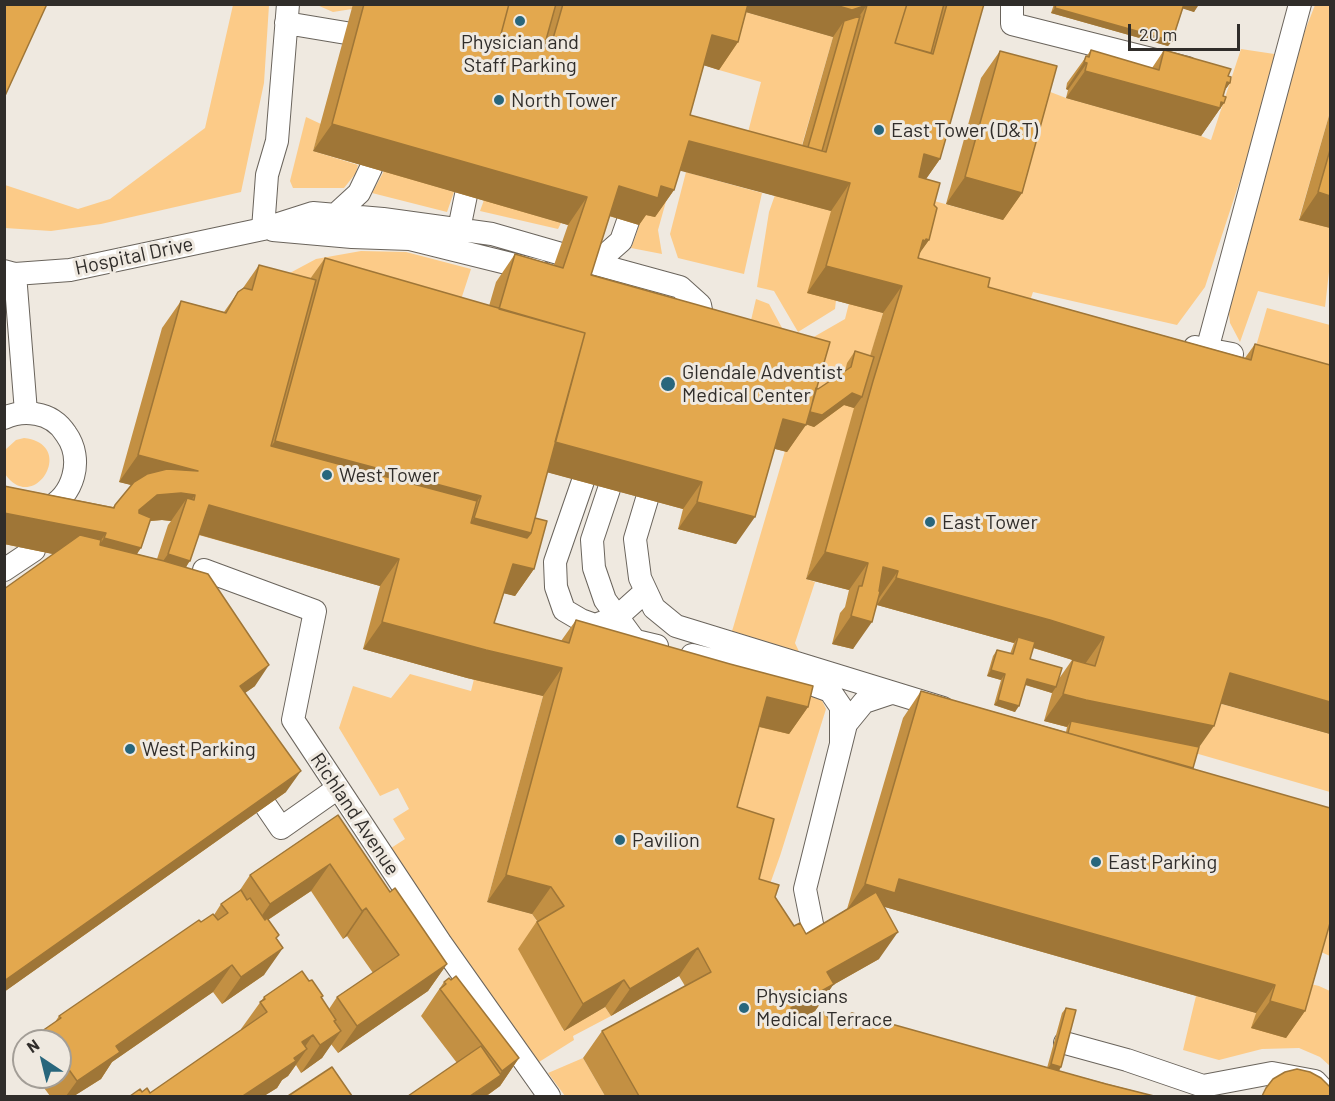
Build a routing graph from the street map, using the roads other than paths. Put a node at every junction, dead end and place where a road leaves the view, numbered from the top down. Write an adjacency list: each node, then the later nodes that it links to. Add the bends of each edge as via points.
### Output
1 (1012, 4): 5 (lane, via 1012,24)
2 (1300, 4): 17 (lane)
3 (287, 14): 4 (lane); 10 (lane, via 277,141 267,175)
4 (346, 33)
5 (1191, 69)
6 (371, 168): 8 (lane, via 358,193)
7 (466, 195): 11 (lane)
8 (335, 215): 10 (lane, via 313,213); 11 (lane)
9 (628, 221): 12 (lane, via 621,241)
10 (263, 229): 11 (lane, via 410,239 555,264 492,234); 13 (lane, Hospital Drive, via 70,270)
11 (459, 229)
12 (590, 269): 14 (lane); 15 (lane, via 680,287 700,305 704,326)
13 (10, 273): 19 (lane)
14 (650, 300)
15 (700, 338)
16 (1172, 343): 17 (lane)
17 (1207, 350): 18 (lane)
18 (1232, 354)
19 (15, 415): 23 (lane, via 45,416 61,427 73,443 76,462 72,482)
20 (583, 481): 30 (lane, via 555,562 556,587 564,610 581,620 595,625)
21 (609, 489): 30 (lane, via 592,540 593,559 605,600)
22 (647, 499): 29 (lane, via 635,539 640,578)
23 (53, 503): 24 (lane, via 26,513); 25 (lane)
24 (10, 512)
25 (44, 525)
26 (34, 550): 27 (lane)
27 (4, 570)
28 (204, 570): 35 (lane, Richland Avenue, via 315,611 293,720)
29 (646, 591): 30 (lane); 31 (lane, via 654,608)
30 (617, 617): 31 (lane, via 636,641)
31 (718, 650): 32 (lane); 34 (lane, via 830,691 841,707)
32 (891, 693): 33 (lane); 34 (lane, via 864,702 846,723)
33 (961, 713)
34 (841, 742): 37 (lane, via 805,889 813,929)
35 (338, 788): 36 (lane, via 281,828); 39 (lane, Richland Avenue)
36 (266, 806)
37 (820, 941)
38 (1065, 1043): 40 (lane, via 1203,1086 1272,1073 1315,1081)
39 (549, 1096)
40 (1329, 1096)

